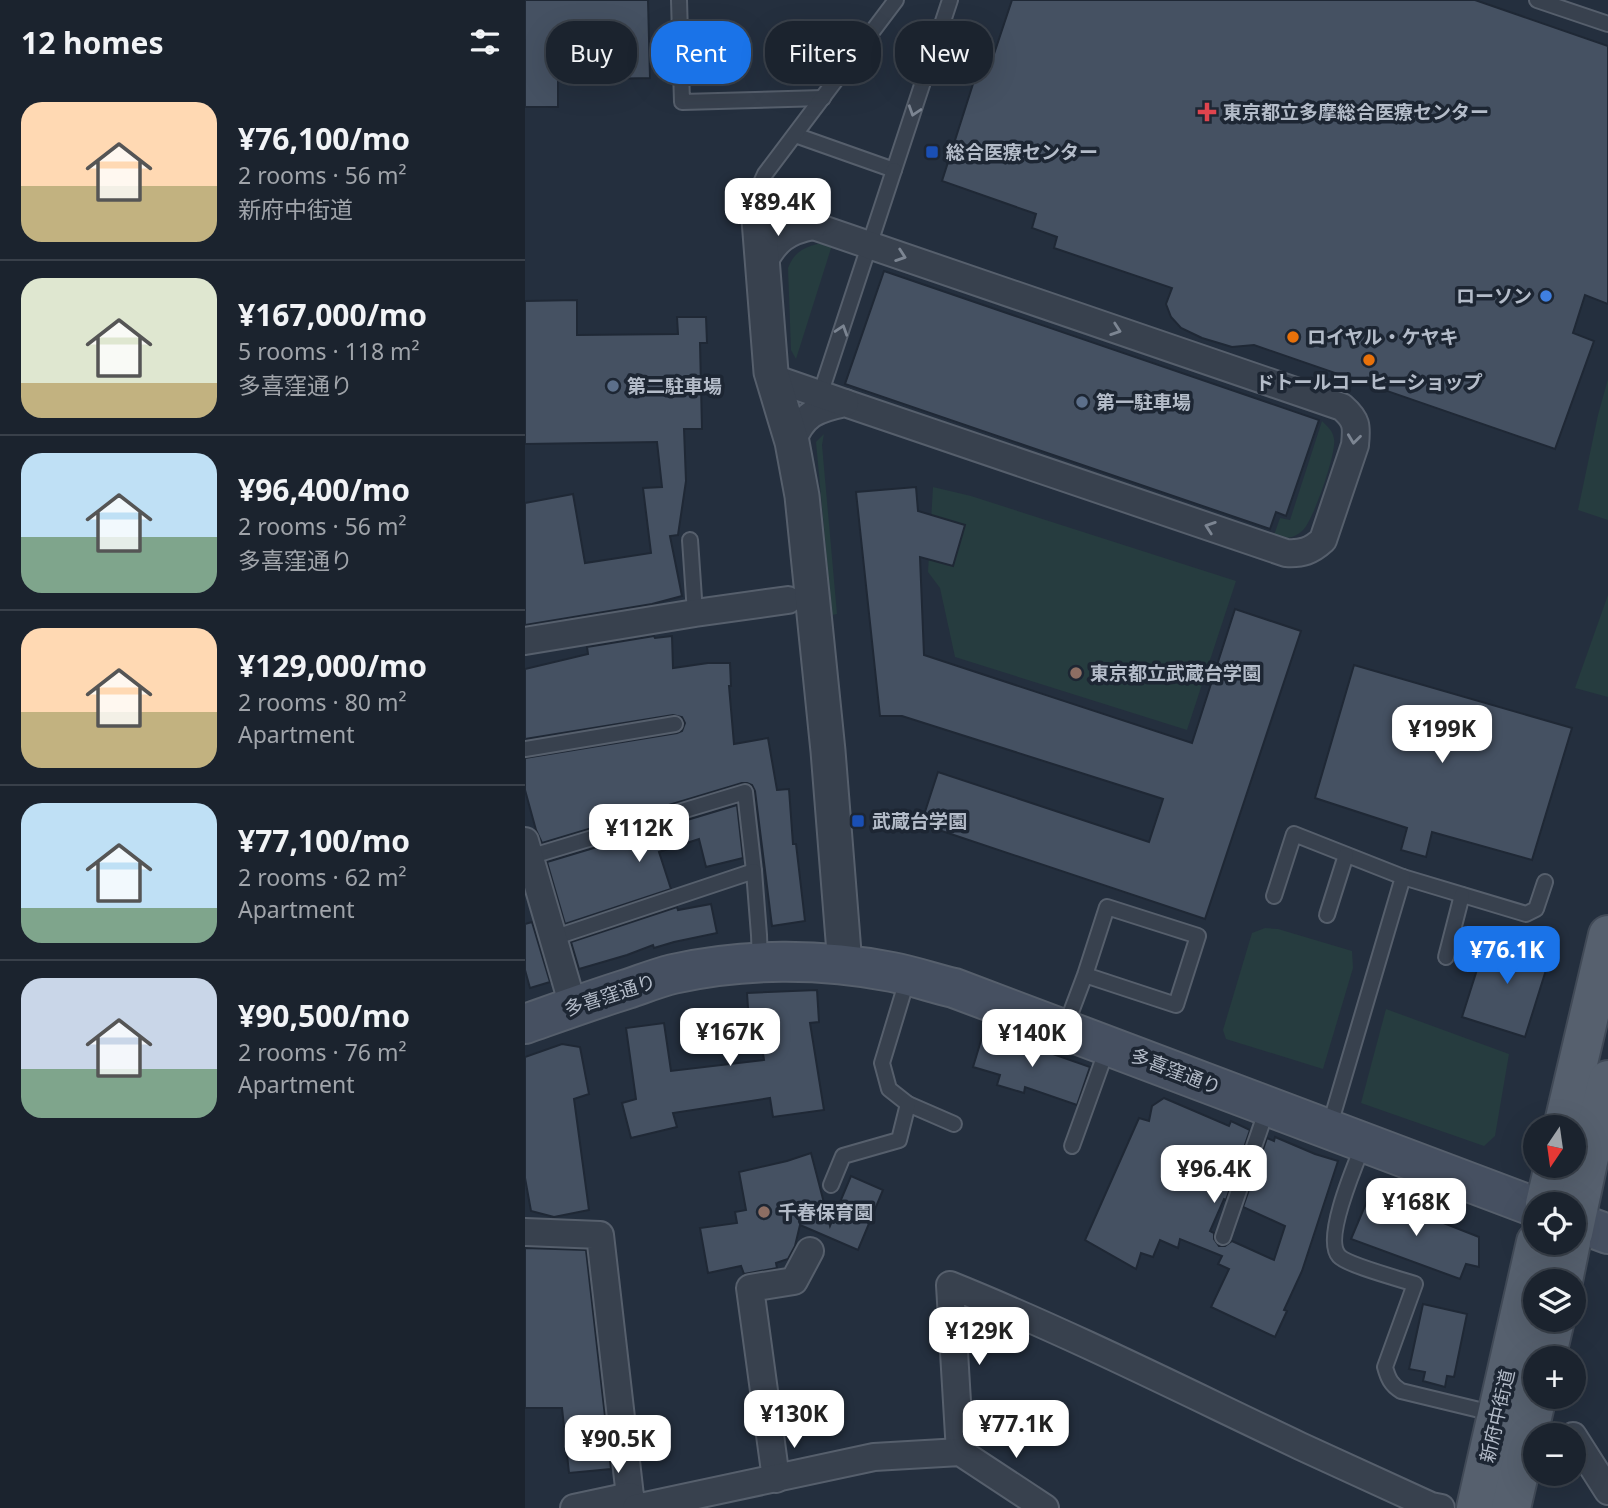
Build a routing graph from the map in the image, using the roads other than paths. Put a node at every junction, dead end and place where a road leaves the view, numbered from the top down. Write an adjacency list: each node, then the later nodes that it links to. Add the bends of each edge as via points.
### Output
1 (679, 0): 6 (lane, via 682,102)
2 (896, 0): 6 (lane)
3 (950, 0): 8 (lane, one-way to 8)
4 (1537, 0): 5 (lane)
5 (1608, 24)
6 (823, 98): 7 (lane)
7 (795, 135): 8 (lane); 9 (lane, via 765,174)
8 (894, 170): 11 (lane)
9 (758, 206): 10 (street); 12 (street)
10 (813, 226): 11 (street); 12 (street, via 787,234)
11 (870, 245): 14 (lane, one-way to 11); 14 (street, one-way to 14, via 1342,407 1353,417 1355,445 1323,540 1300,554 1286,553)
12 (763, 264): 13 (street)
13 (773, 379): 14 (street); 15 (street)
14 (833, 399): 15 (street, via 798,427)
15 (792, 442): 35 (street, via 823,696)
16 (690, 540): 18 (lane)
17 (788, 600): 18 (street)
18 (695, 613): 19 (street)
19 (525, 641)
20 (675, 724): 21 (lane)
21 (525, 750)
22 (527, 849): 24 (lane, via 744,792); 29 (street)
23 (1346, 855): 25 (lane); 28 (lane, via 1294,834); 30 (lane)
24 (754, 871): 32 (lane); 34 (lane)
25 (1403, 877): 27 (lane); 49 (lane)
26 (1545, 882): 27 (lane, via 1536,909 1526,914)
27 (1462, 895): 33 (lane)
28 (1274, 896)
29 (533, 900): 32 (street)
30 (1327, 915)
31 (1608, 935): 46 (main road)
32 (553, 938): 39 (street)
33 (1446, 957)
34 (760, 963): 35 (main road, 多喜窪通り); 39 (main road, 多喜窪通り, via 672,975)
35 (845, 965): 37 (main road, 多喜窪通り)
36 (1085, 975): 36 (lane, via 1107,907 1198,936 1176,1005); 41 (lane)
37 (909, 976): 41 (main road, 多喜窪通り); 44 (lane, via 882,1063 889,1089)
38 (1608, 1002): 47 (main road)
39 (573, 1006): 40 (main road, 多喜窪通り)
40 (525, 1024)
41 (1065, 1029): 42 (main road, 多喜窪通り)
42 (1108, 1046): 45 (main road, 多喜窪通り); 51 (lane)
43 (1608, 1080): 53 (main road)
44 (908, 1104): 48 (lane); 52 (lane, via 899,1140 843,1156)
45 (1268, 1106): 49 (main road, 多喜窪通り); 56 (lane)
46 (1566, 1115)
47 (1582, 1115)
48 (954, 1124)
49 (1329, 1129): 50 (main road, 多喜窪通り)
50 (1365, 1143): 54 (main road, 多喜窪通り); 59 (lane, via 1345,1191 1334,1239 1336,1252 1345,1261 1415,1284 1385,1367 1393,1386)
51 (1072, 1146)
52 (831, 1185)
53 (1579, 1192)
54 (1523, 1202)
55 (525, 1232): 65 (street, via 600,1235)
56 (1223, 1237)
57 (810, 1251): 63 (street, via 795,1281 750,1288)
58 (1535, 1255): 59 (main road, 新府中街道)
59 (1522, 1412): 60 (street); 69 (main road, 新府中街道); 70 (main road, 新府中街道)
60 (1544, 1423)
61 (960, 1452): 63 (street, via 874,1457); 67 (street); 68 (street, via 950,1285 1084,1342)
62 (1586, 1456): 64 (street)
63 (776, 1479): 65 (street)
64 (1608, 1491)
65 (634, 1504): 66 (street)
66 (574, 1508)
67 (1045, 1508)
68 (1441, 1508)
69 (1476, 1508)
70 (1511, 1508)

